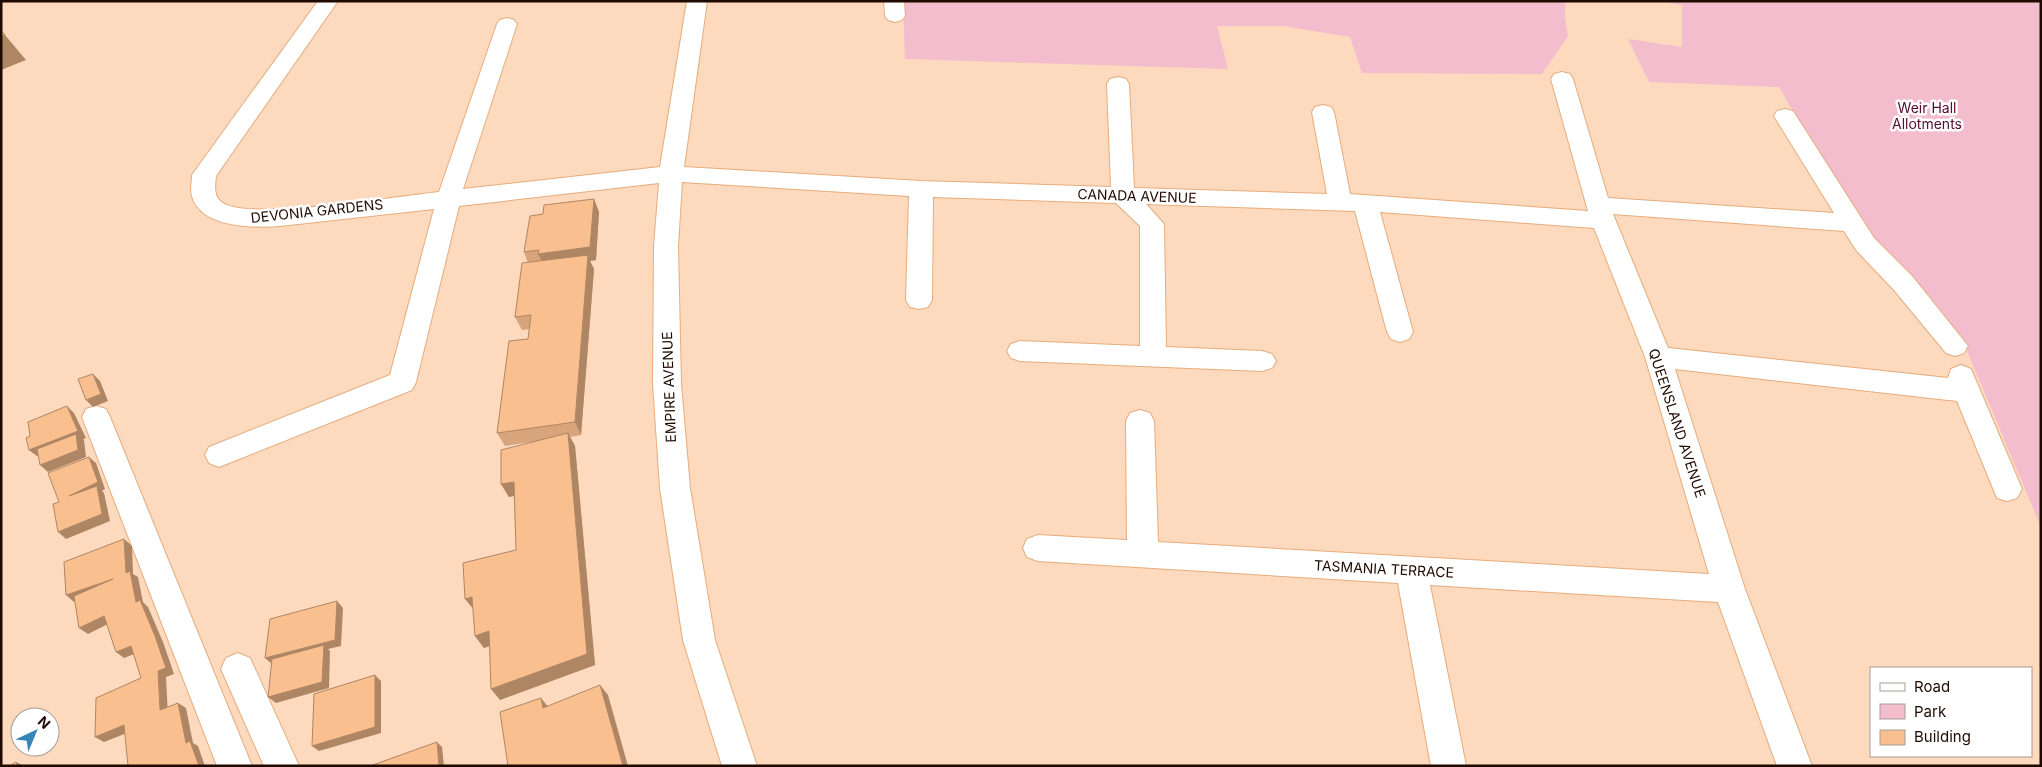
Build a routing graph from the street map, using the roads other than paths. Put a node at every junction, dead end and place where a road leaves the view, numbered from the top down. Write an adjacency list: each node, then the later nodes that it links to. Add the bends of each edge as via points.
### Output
1 (328, 1): 11 (street, DEVONIA GARDENS, via 204,175 203,193 211,206 246,219 280,218)
2 (697, 1): 8 (street, EMPIRE AVENUE)
3 (506, 24): 11 (street)
4 (1562, 80): 13 (street, QUEENSLAND AVENUE)
5 (1118, 84): 10 (street)
6 (1323, 112): 12 (street)
7 (1785, 116): 14 (street)
8 (671, 174): 9 (street, CANADA AVENUE); 11 (street, DEVONIA GARDENS); 33 (street, EMPIRE AVENUE, via 666,246 666,355 674,488 699,640)
9 (921, 189): 10 (street, CANADA AVENUE); 15 (street)
10 (1123, 196): 12 (street, CANADA AVENUE); 19 (street, via 1152,224)
11 (449, 198): 24 (street, via 402,382)
12 (1353, 203): 13 (street, CANADA AVENUE); 16 (street)
13 (1601, 213): 14 (street, CANADA AVENUE); 20 (street, QUEENSLAND AVENUE)
14 (1852, 223): 17 (street, via 1865,244 1903,283)
15 (919, 300)
16 (1400, 332)
17 (1955, 346)
18 (1020, 351): 19 (street)
19 (1154, 357): 21 (street)
20 (1658, 357): 25 (street, via 1964,384); 29 (street, QUEENSLAND AVENUE)
21 (1262, 361)
22 (96, 416): 31 (street)
23 (1140, 421): 27 (street)
24 (219, 455)
25 (2007, 489)
26 (1038, 548): 27 (street, TASMANIA TERRACE)
27 (1143, 555): 28 (street, TASMANIA TERRACE)
28 (1411, 570): 29 (street, TASMANIA TERRACE); 34 (street)
29 (1729, 589): 35 (street, QUEENSLAND AVENUE)
30 (238, 669): 32 (street)
31 (235, 766)
32 (282, 766)
33 (740, 766)
34 (1449, 766)
35 (1795, 766)

